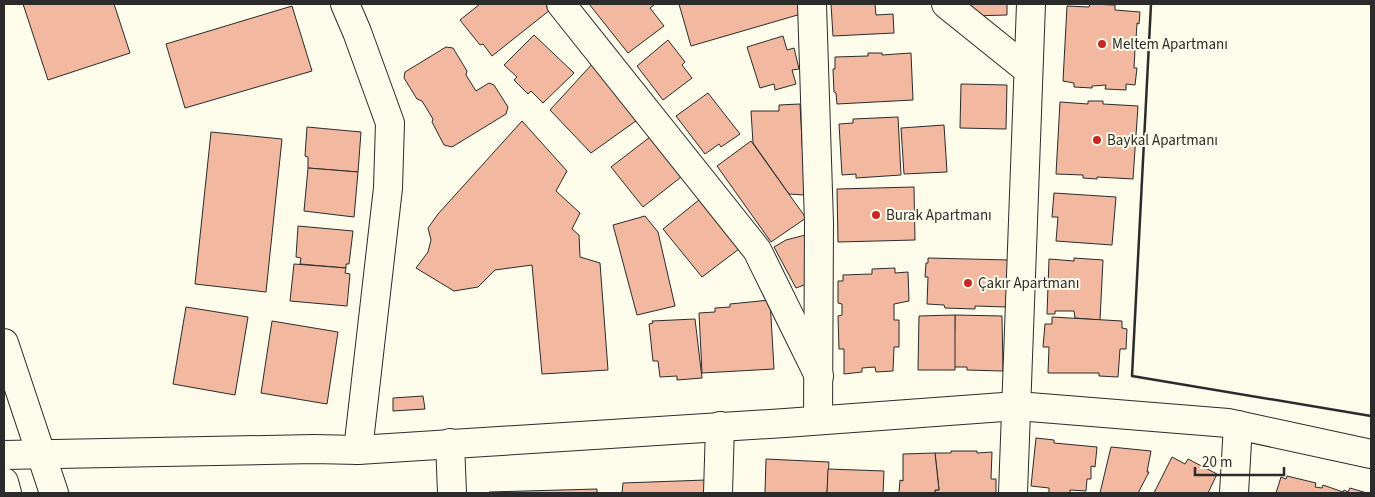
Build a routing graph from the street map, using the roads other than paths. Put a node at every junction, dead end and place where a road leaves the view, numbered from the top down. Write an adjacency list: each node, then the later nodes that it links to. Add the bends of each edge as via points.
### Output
1 (344, 4): 14 (main road, via 390,123 388,188)
2 (561, 4): 8 (main road, via 757,250)
3 (812, 4): 8 (main road, via 819,223)
4 (946, 4): 6 (main road)
5 (1031, 4): 6 (main road)
6 (1028, 70): 9 (main road)
7 (4, 343): 15 (main road)
8 (819, 376): 10 (main road)
9 (1017, 406): 10 (main road); 11 (main road); 23 (main road)
10 (818, 420): 12 (main road)
11 (1238, 425): 16 (main road); 24 (main road)
12 (720, 426): 13 (main road); 22 (main road)
13 (450, 443): 14 (main road); 21 (main road)
14 (358, 450): 15 (main road)
15 (40, 454): 17 (main road); 20 (main road)
16 (1371, 454)
17 (4, 455)
18 (4, 482): 19 (main road)
19 (8, 493)
20 (54, 493)
21 (452, 493)
22 (718, 493)
23 (1013, 493)
24 (1234, 493)

